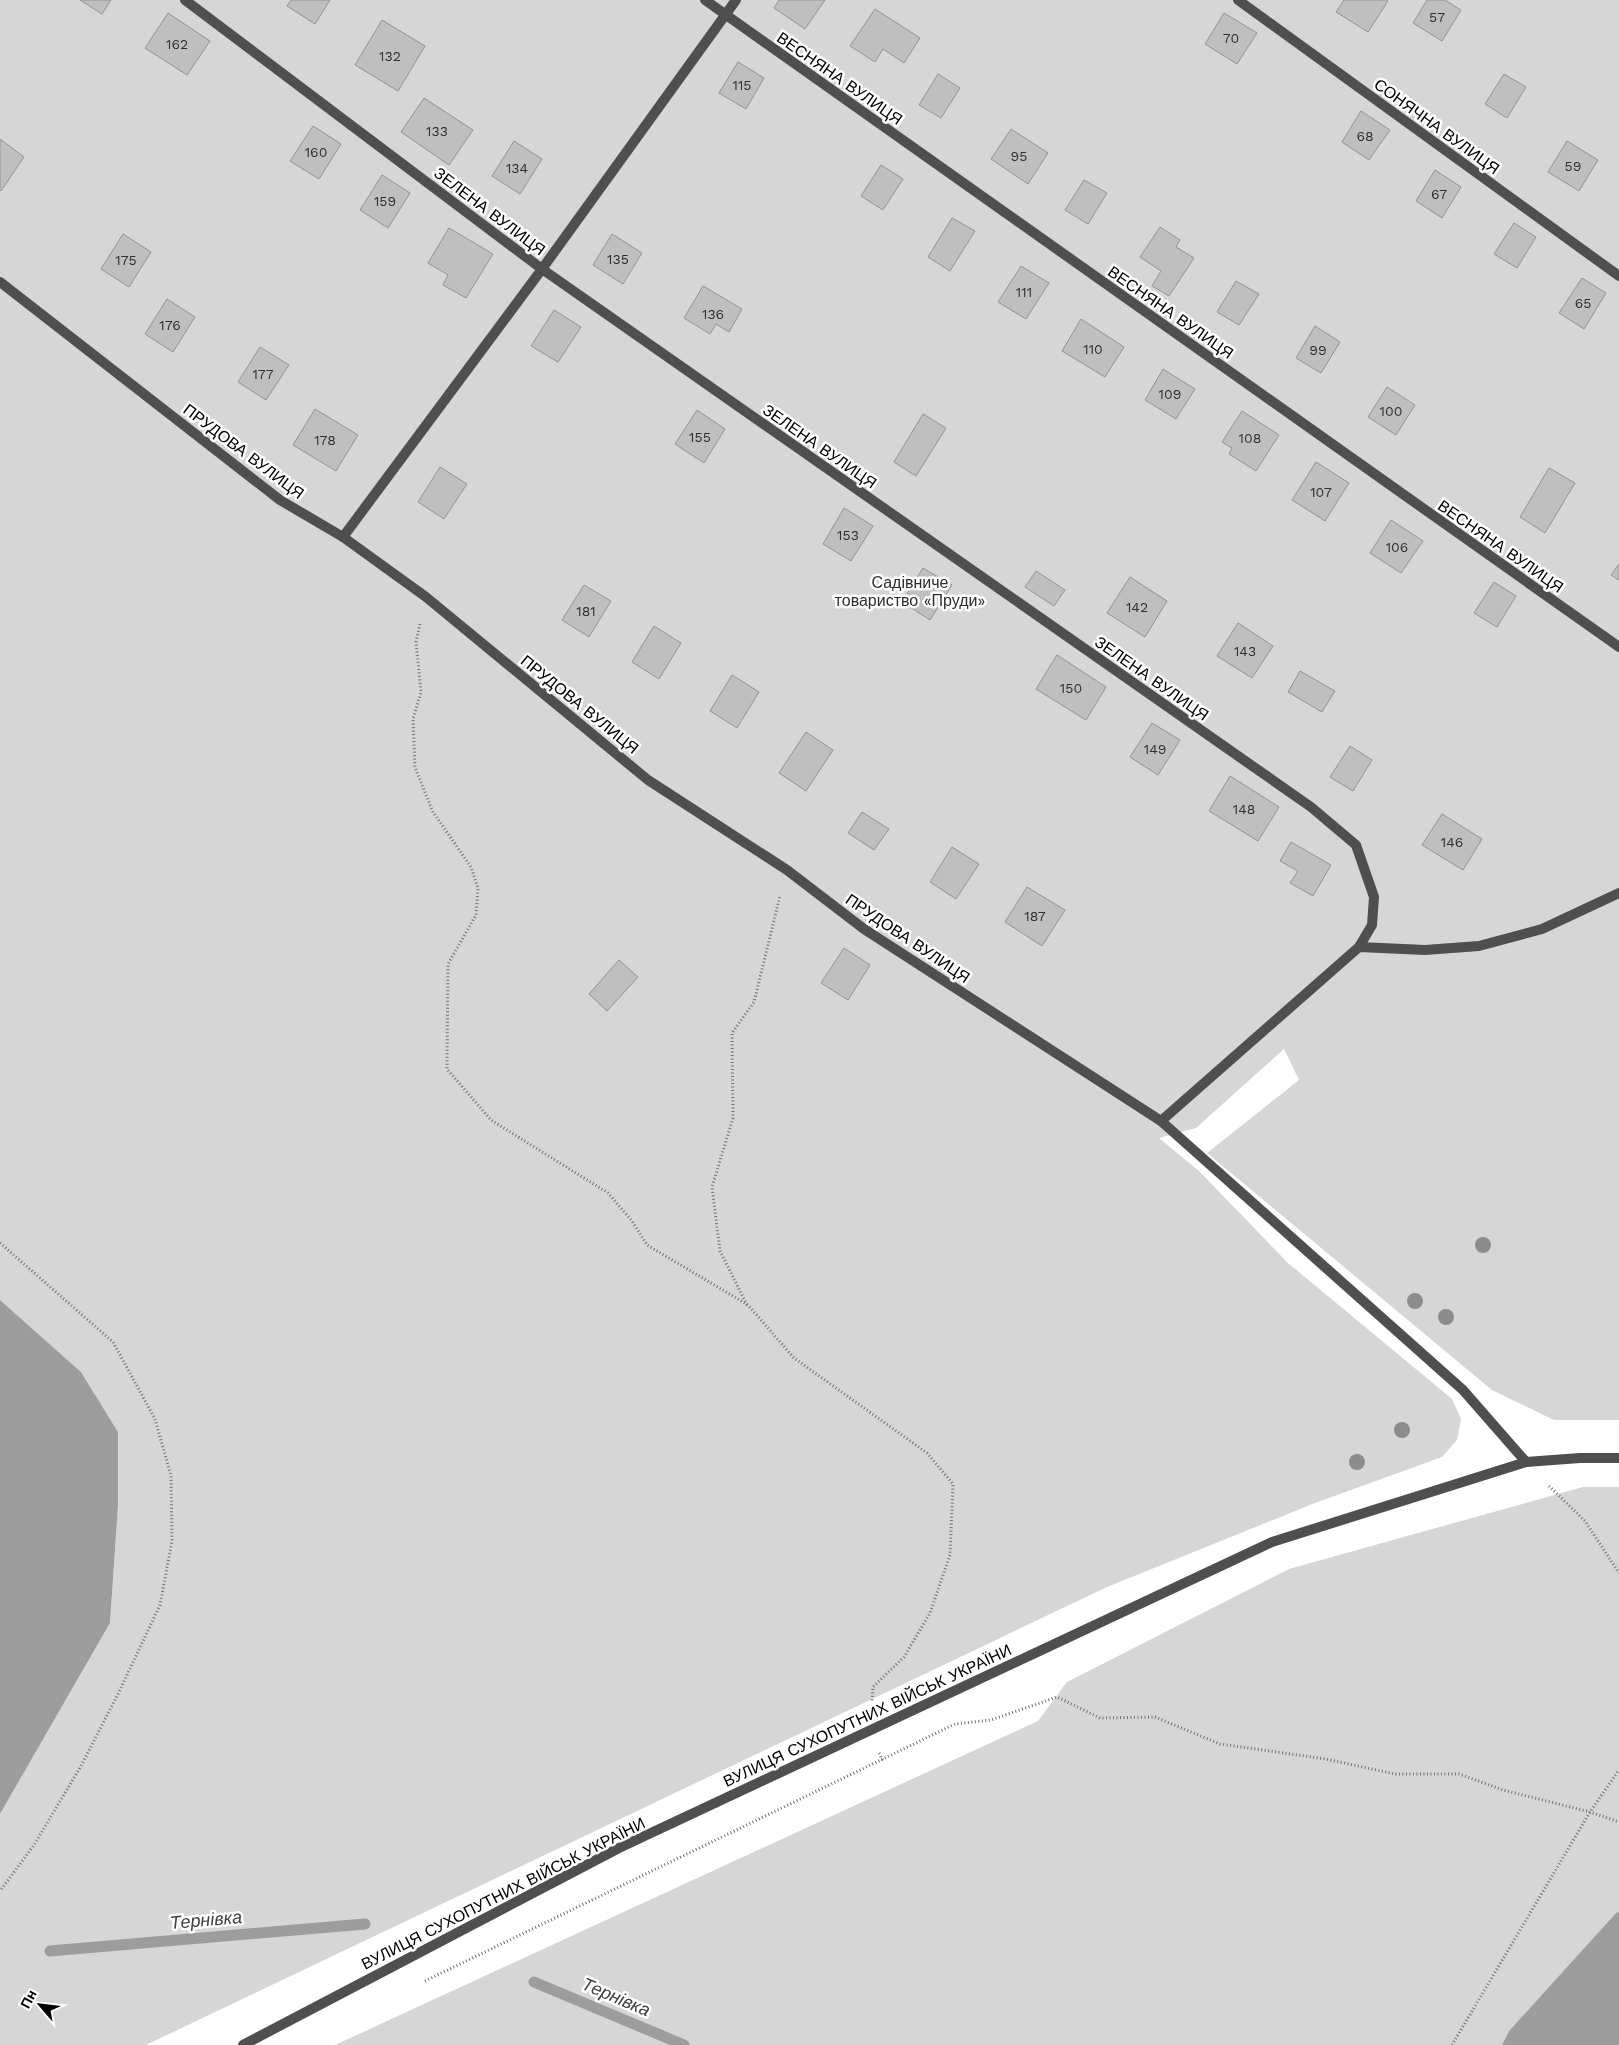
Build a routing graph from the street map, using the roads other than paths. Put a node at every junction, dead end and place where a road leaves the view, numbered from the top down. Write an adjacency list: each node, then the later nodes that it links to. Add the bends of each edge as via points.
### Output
1 (185, 0): 6 (street, ЗЕЛЕНА ВУЛИЦЯ)
2 (705, 0): 5 (street, ВЕСНЯНА ВУЛИЦЯ)
3 (736, 0): 5 (street)
4 (1238, 0): 7 (street, СОНЯЧНА ВУЛИЦЯ)
5 (725, 15): 6 (street); 10 (street, ВЕСНЯНА ВУЛИЦЯ)
6 (542, 269): 9 (street); 12 (street, ЗЕЛЕНА ВУЛИЦЯ, via 1311,807 1356,845 1374,897 1372,925)
7 (1619, 276)
8 (0, 282): 9 (street, ПРУДОВА ВУЛИЦЯ, via 280,500)
9 (343, 537): 13 (street, ПРУДОВА ВУЛИЦЯ, via 426,597 648,780 786,870 864,929)
10 (1619, 647)
11 (1619, 893): 12 (street, via 1542,929 1479,946 1425,950)
12 (1359, 947): 13 (street, ЗЕЛЕНА ВУЛИЦЯ)
13 (1161, 1121): 15 (street, ПРУДОВА ВУЛИЦЯ, via 1463,1390)
14 (1619, 1458): 15 (street, ВУЛИЦЯ СУХОПУТНИХ ВІЙСЬК УКРАЇНИ)
15 (1526, 1462): 16 (street, ВУЛИЦЯ СУХОПУТНИХ ВІЙСЬК УКРАЇНИ, via 1272,1542 619,1848)
16 (243, 2045)

